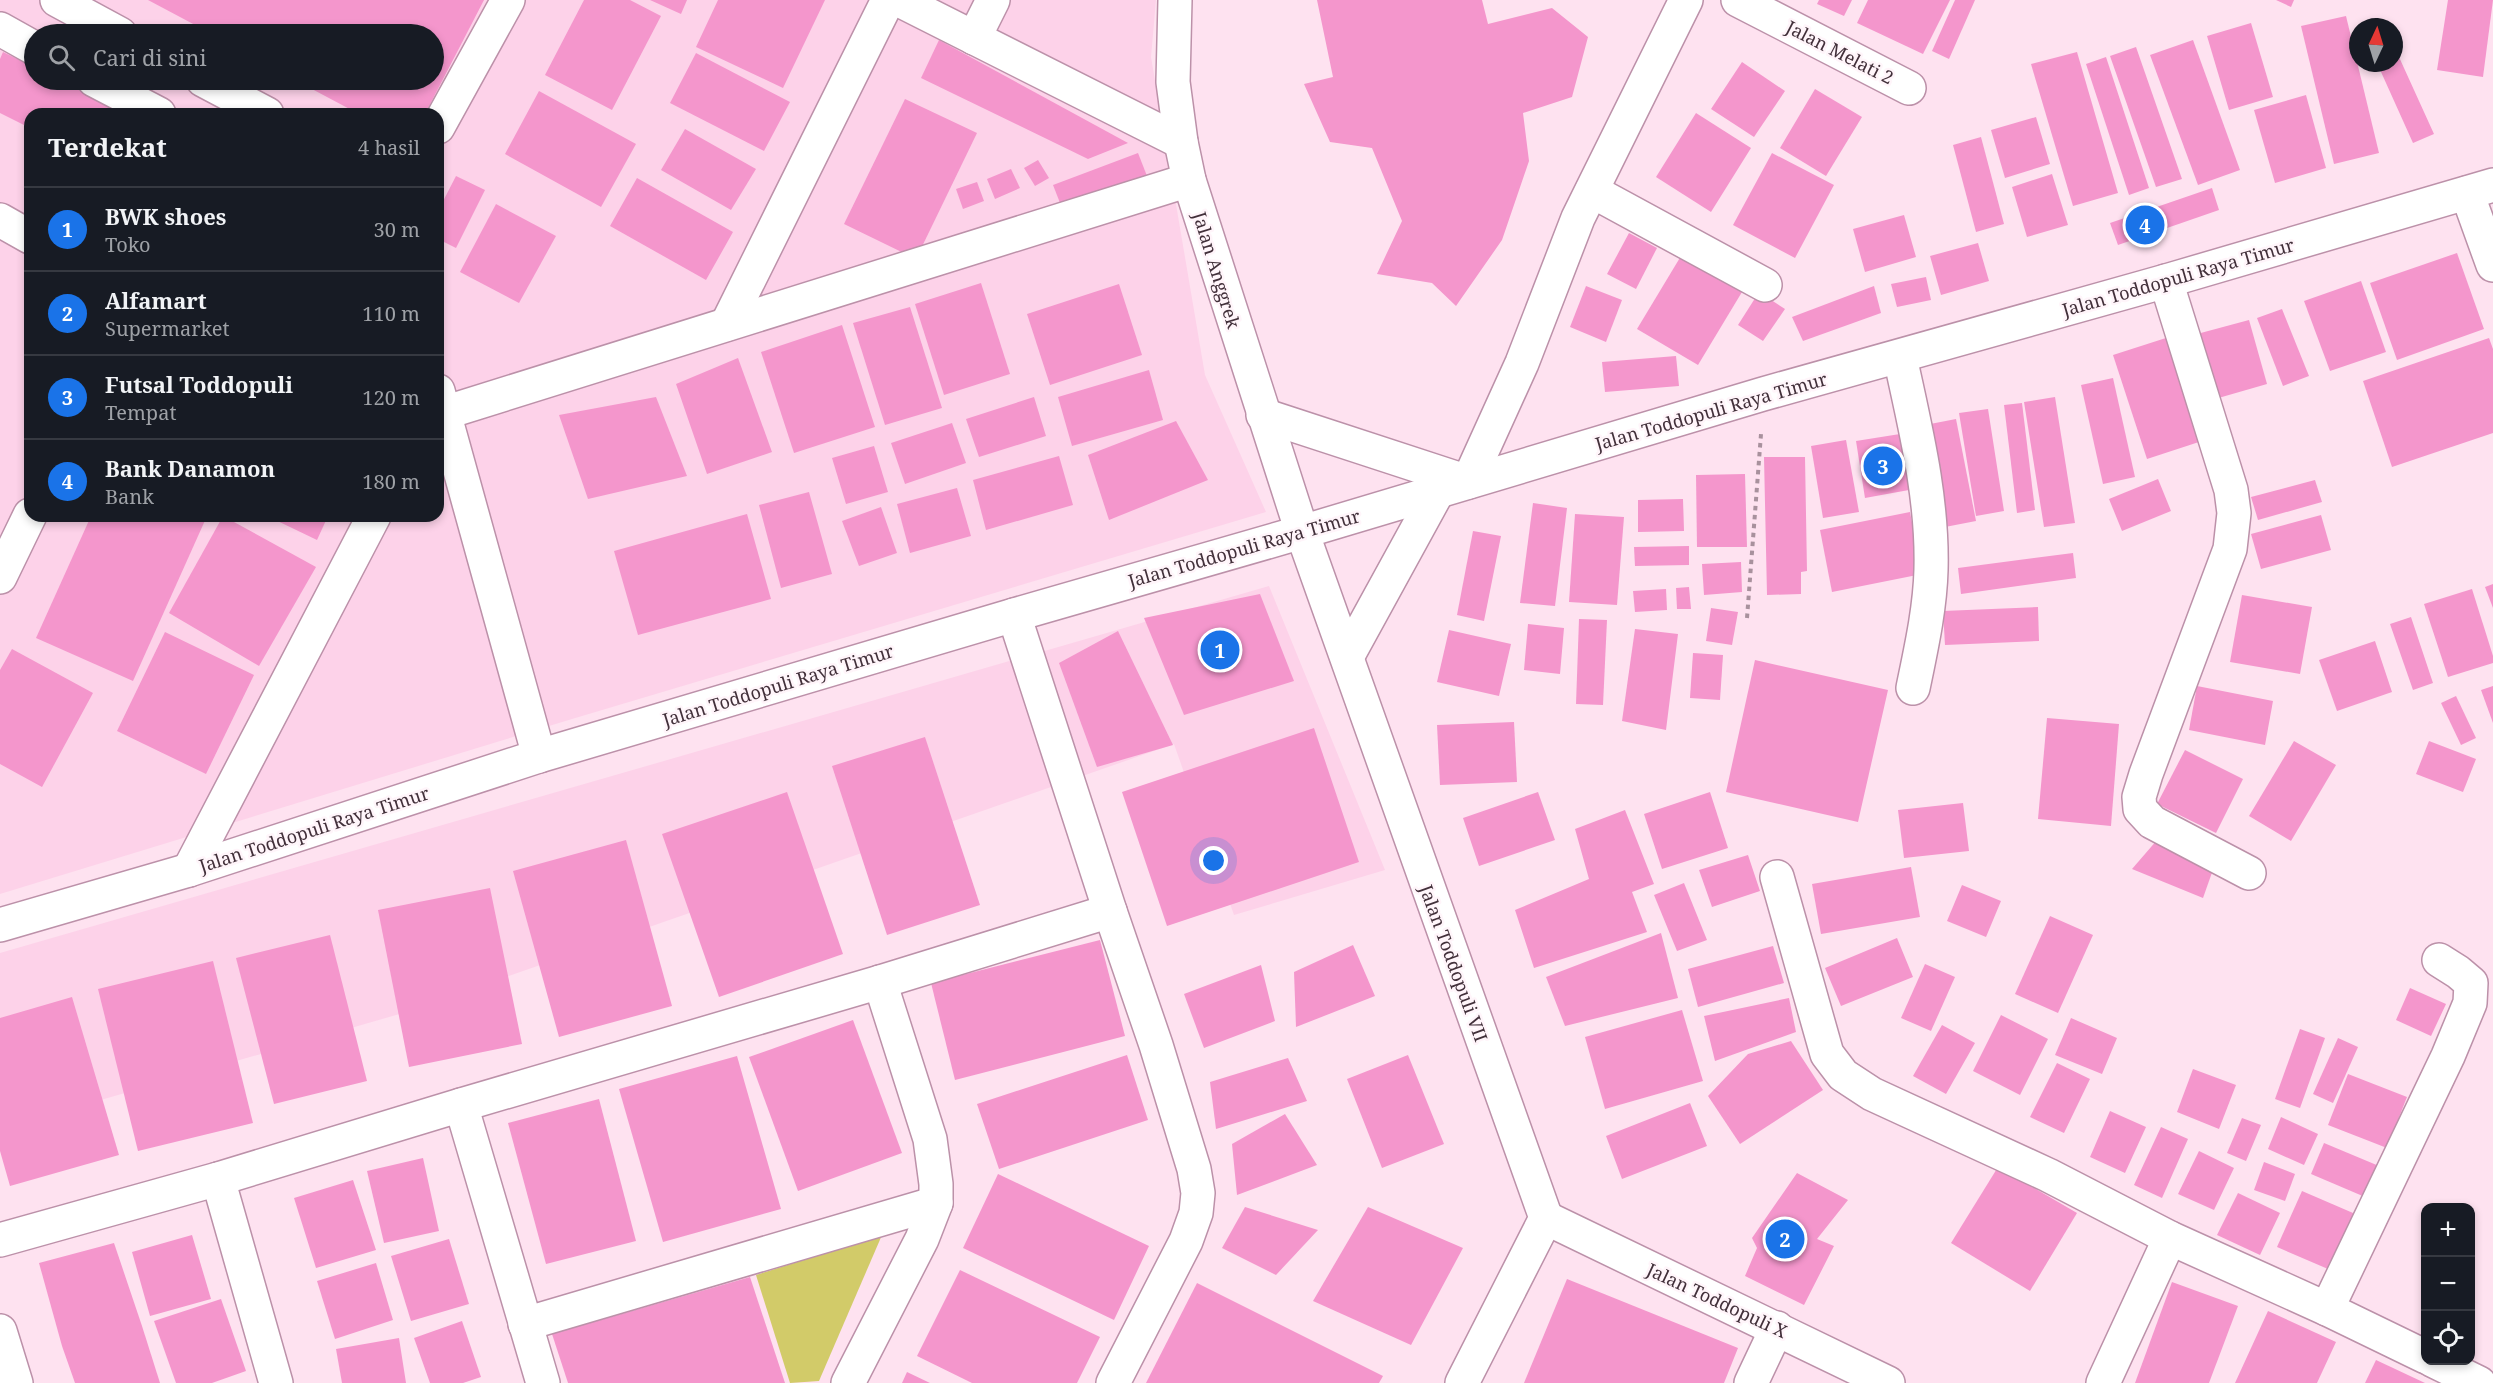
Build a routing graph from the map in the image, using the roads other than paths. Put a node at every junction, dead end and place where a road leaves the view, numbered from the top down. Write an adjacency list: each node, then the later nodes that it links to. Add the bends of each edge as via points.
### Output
1 (57, 0): 9 (street)
2 (508, 0): 18 (street)
3 (888, 0): 28 (street)
4 (899, 0): 11 (street)
5 (993, 0): 11 (street)
6 (1175, 0): 19 (street, Jalan Anggrek, via 1173,82)
7 (1686, 0): 22 (street)
8 (1738, 0): 13 (street, Jalan Melati 2)
9 (101, 24)
10 (0, 29): 12 (street)
11 (974, 38): 19 (street)
12 (24, 42)
13 (1909, 88)
14 (113, 90): 16 (street)
15 (222, 90): 17 (street)
16 (148, 108)
17 (256, 108)
18 (444, 116)
19 (1180, 142): 20 (street, Jalan Anggrek)
20 (1189, 180): 28 (street); 31 (street, Jalan Anggrek)
21 (2480, 189): 25 (street); 26 (street, Jalan Toddopuli Raya Timur)
22 (1592, 191): 27 (street); 33 (street, via 1522,363)
23 (0, 219): 24 (street)
24 (24, 233)
25 (2493, 266)
26 (2166, 281): 29 (street, Jalan Toddopuli Raya Timur); 43 (street, via 2231,490 2234,513 2230,549 2146,774 2139,797 2140,810 2152,822)
27 (1765, 285)
28 (727, 324): 30 (street)
29 (1900, 357): 33 (street, Jalan Toddopuli Raya Timur); 40 (street, via 1926,480 1931,528 1932,572)
30 (444, 406)
31 (1263, 414): 33 (street); 36 (street, Jalan Anggrek)
32 (444, 421): 41 (street)
33 (1453, 487): 36 (street, Jalan Toddopuli Raya Timur); 39 (street)
34 (27, 522): 37 (street)
35 (371, 522): 42 (street)
36 (1302, 532): 38 (street, Jalan Toddopuli Raya Timur); 39 (street, Jalan Toddopuli VII)
37 (0, 577)
38 (1014, 615): 41 (street, Jalan Toddopuli Raya Timur); 45 (street)
39 (1347, 657): 52 (street, Jalan Toddopuli VII)
40 (1913, 688)
41 (539, 756): 42 (street, Jalan Toddopuli Raya Timur)
42 (189, 870): 46 (street, Jalan Toddopuli Raya Timur)
43 (2249, 873)
44 (1777, 877): 53 (street, via 1827,1054 1843,1076 1872,1094 2048,1175)
45 (1110, 911): 48 (street); 65 (street, via 1156,1045 1198,1193 1186,1242)
46 (0, 925)
47 (2439, 960): 55 (street, via 2470,983 2470,1003)
48 (880, 982): 49 (street); 51 (street, via 930,1139)
49 (460, 1105): 50 (street); 56 (street)
50 (218, 1179): 54 (street); 62 (street)
51 (936, 1203): 56 (street); 64 (street, via 922,1239)
52 (1546, 1218): 57 (street, Jalan Toddopuli X); 66 (street)
53 (2170, 1238): 55 (street); 69 (street)
54 (0, 1240)
55 (2327, 1309): 59 (street)
56 (525, 1324): 63 (street)
57 (1777, 1328): 67 (street); 68 (street, Jalan Toddopuli X)
58 (0, 1330): 61 (street)
59 (2421, 1355)
60 (2442, 1365): 70 (street)
61 (16, 1383)
62 (276, 1383)
63 (543, 1383)
64 (848, 1383)
65 (1113, 1383)
66 (1462, 1383)
67 (1751, 1383)
68 (1888, 1383)
69 (2103, 1383)
70 (2478, 1383)

